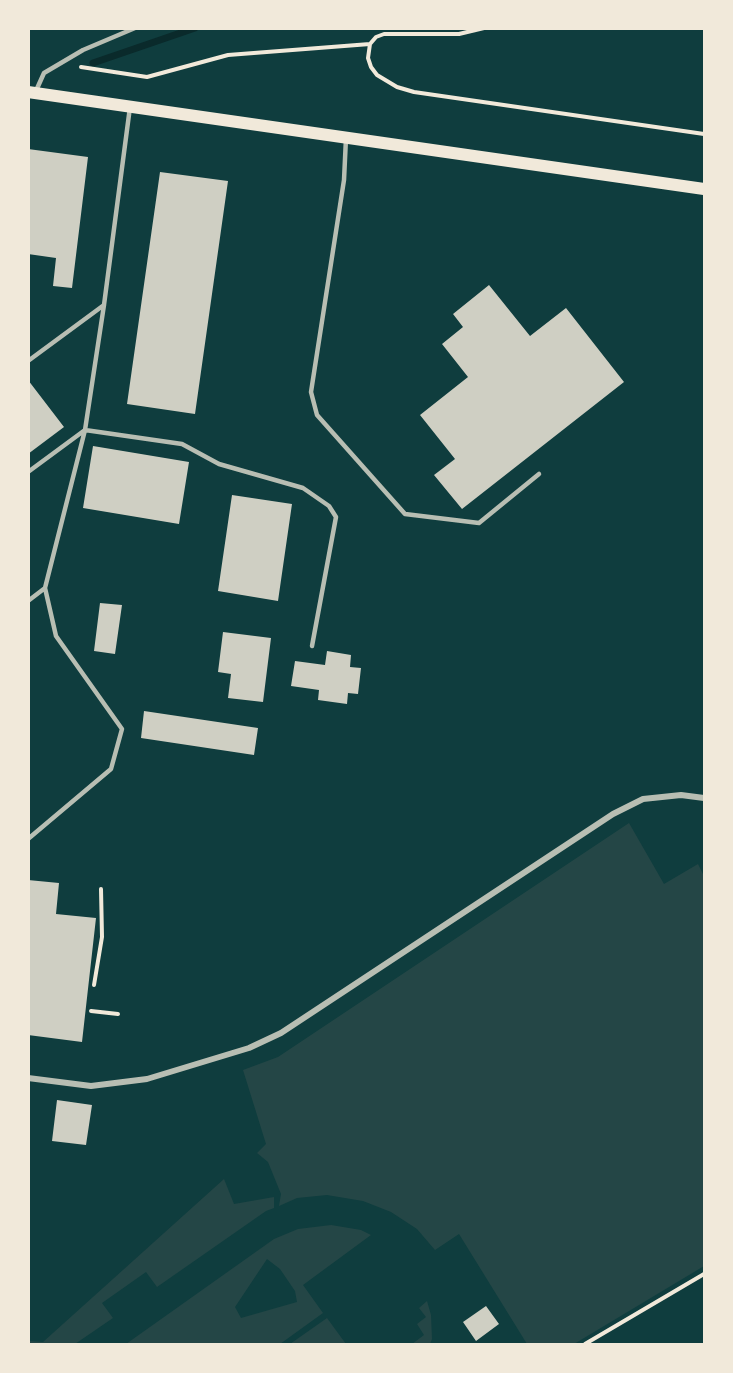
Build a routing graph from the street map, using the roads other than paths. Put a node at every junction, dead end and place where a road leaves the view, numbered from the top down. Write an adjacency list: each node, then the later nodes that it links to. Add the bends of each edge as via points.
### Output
1 (135, 28): 2 (lane, via 61,63 44,74)
2 (32, 93): 3 (main road)
3 (130, 107): 4 (main road); 6 (lane)
4 (346, 138): 5 (main road); 10 (lane, via 344,180 311,392 317,415 405,514 479,523)
5 (705, 189)
6 (104, 305): 7 (lane); 8 (lane)
7 (28, 361)
8 (85, 430): 9 (lane); 11 (lane); 13 (lane, via 182,444 219,464 303,488 329,506 336,517)
9 (28, 472)
10 (539, 474)
11 (45, 588): 12 (lane); 15 (lane, via 56,636 122,729 111,769)
12 (28, 601)
13 (312, 646)
14 (705, 798): 16 (street, via 681,795 643,799 613,814 281,1033 249,1048 147,1079 91,1086)
15 (28, 839)
16 (28, 1078)

